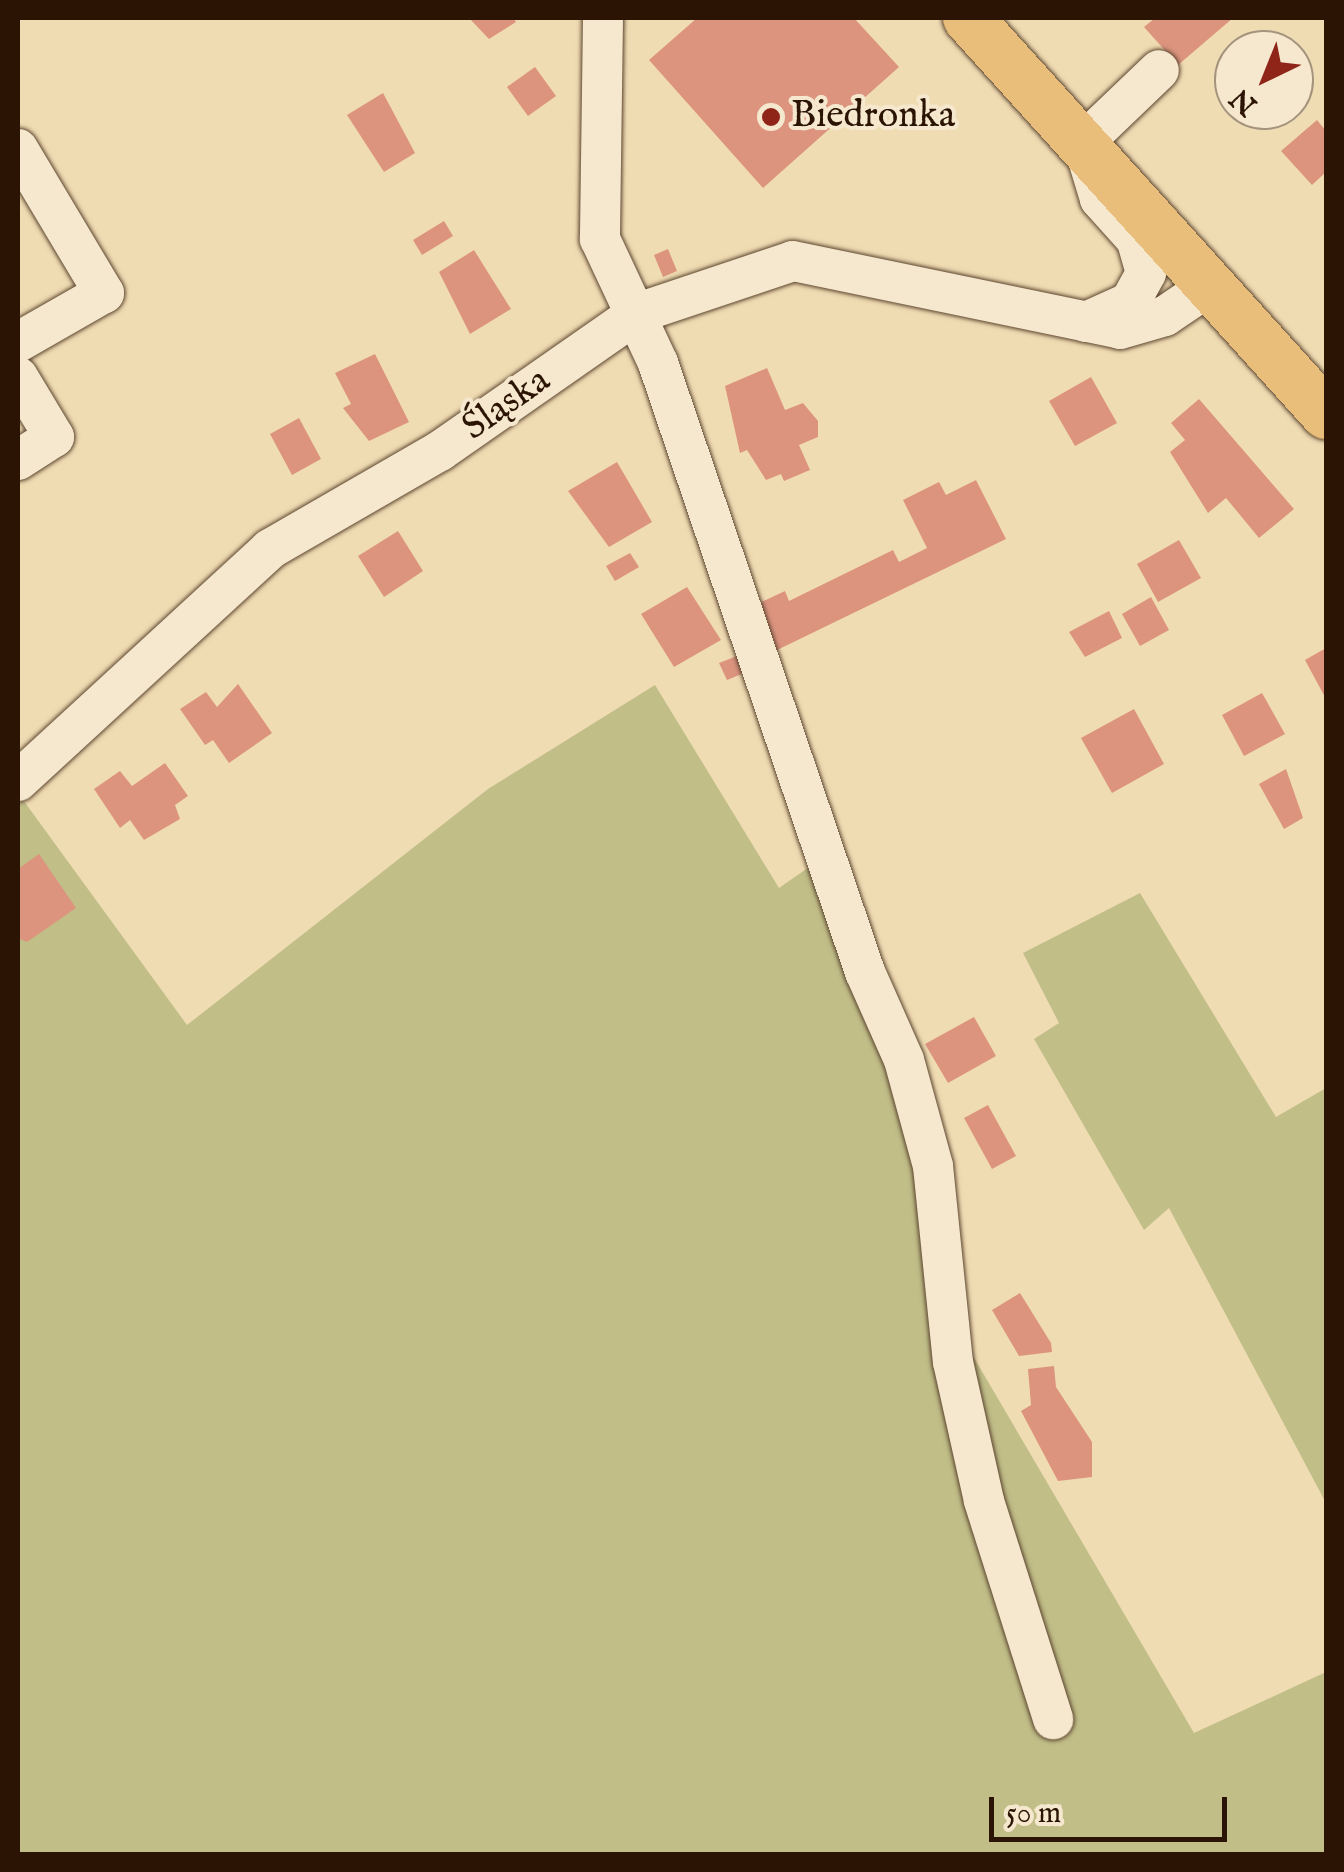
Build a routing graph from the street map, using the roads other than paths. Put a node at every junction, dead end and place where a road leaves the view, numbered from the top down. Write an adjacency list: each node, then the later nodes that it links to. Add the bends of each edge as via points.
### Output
1 (603, 18): 7 (street, via 600,239)
2 (968, 18): 4 (main road)
3 (1159, 70): 4 (street)
4 (1082, 142): 6 (main road); 8 (street, via 1100,199 1136,239 1146,272 1130,302)
5 (18, 148): 9 (street, via 104,293)
6 (1208, 287): 8 (street, Śląska, via 1140,327); 11 (main road)
7 (649, 311): 8 (street, Śląska, via 793,262 948,288); 13 (street, Śląska, via 470,432 270,550); 14 (street, via 865,972 904,1060 933,1166 954,1362 984,1501)
8 (1082, 323)
9 (18, 342)
10 (18, 378): 12 (street, via 54,437)
11 (1326, 414)
12 (18, 460)
13 (18, 781)
14 (1053, 1720)

